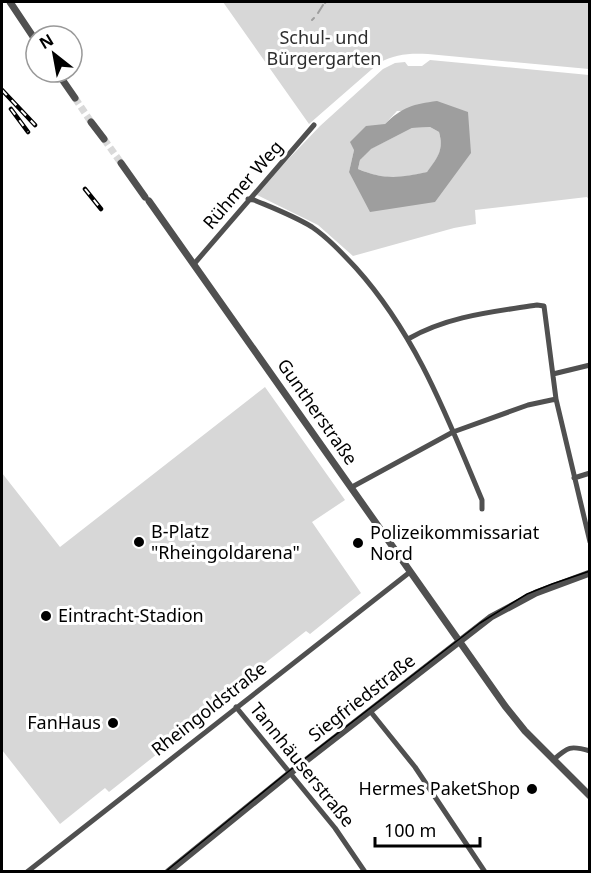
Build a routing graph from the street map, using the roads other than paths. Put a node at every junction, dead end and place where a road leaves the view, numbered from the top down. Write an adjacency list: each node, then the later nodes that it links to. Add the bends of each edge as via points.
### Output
1 (10, 2): 2 (street)
2 (25, 24)
3 (65, 84): 4 (street)
4 (75, 98)
5 (91, 122): 7 (street)
6 (314, 125): 9 (street, Rühmer Weg)
7 (104, 139)
8 (121, 163): 10 (street, Guntherstraße)
9 (248, 200): 10 (street, Rühmer Weg); 11 (street, via 321,234 373,288)
10 (194, 264): 18 (street, Guntherstraße)
11 (408, 339): 13 (street, via 455,318 544,306); 15 (street)
12 (590, 365): 13 (street)
13 (553, 374): 14 (street)
14 (556, 399): 15 (street, via 502,413); 17 (street)
15 (453, 432): 18 (street); 19 (street, via 483,500)
16 (590, 473): 17 (street)
17 (574, 478): 20 (street)
18 (352, 487): 21 (street, Guntherstraße)
19 (482, 509)
20 (590, 542)
21 (411, 572): 23 (street, Guntherstraße); 24 (street, Rheingoldstraße)
22 (590, 573): 23 (street, Siegfriedstraße, via 518,601)
23 (460, 640): 25 (street, Siegfriedstraße); 27 (street, Guntherstraße, via 515,720)
24 (236, 707): 28 (street, Tannhäuserstraße); 30 (street, Rheingoldstraße)
25 (370, 711): 28 (street, Siegfriedstraße); 33 (street, via 415,767)
26 (590, 751): 27 (street, via 574,746)
27 (553, 760): 29 (street, Guntherstraße)
28 (290, 772): 31 (street, Siegfriedstraße); 32 (street, Tannhäuserstraße)
29 (590, 796)
30 (27, 872)
31 (168, 872)
32 (365, 872)
33 (485, 872)

